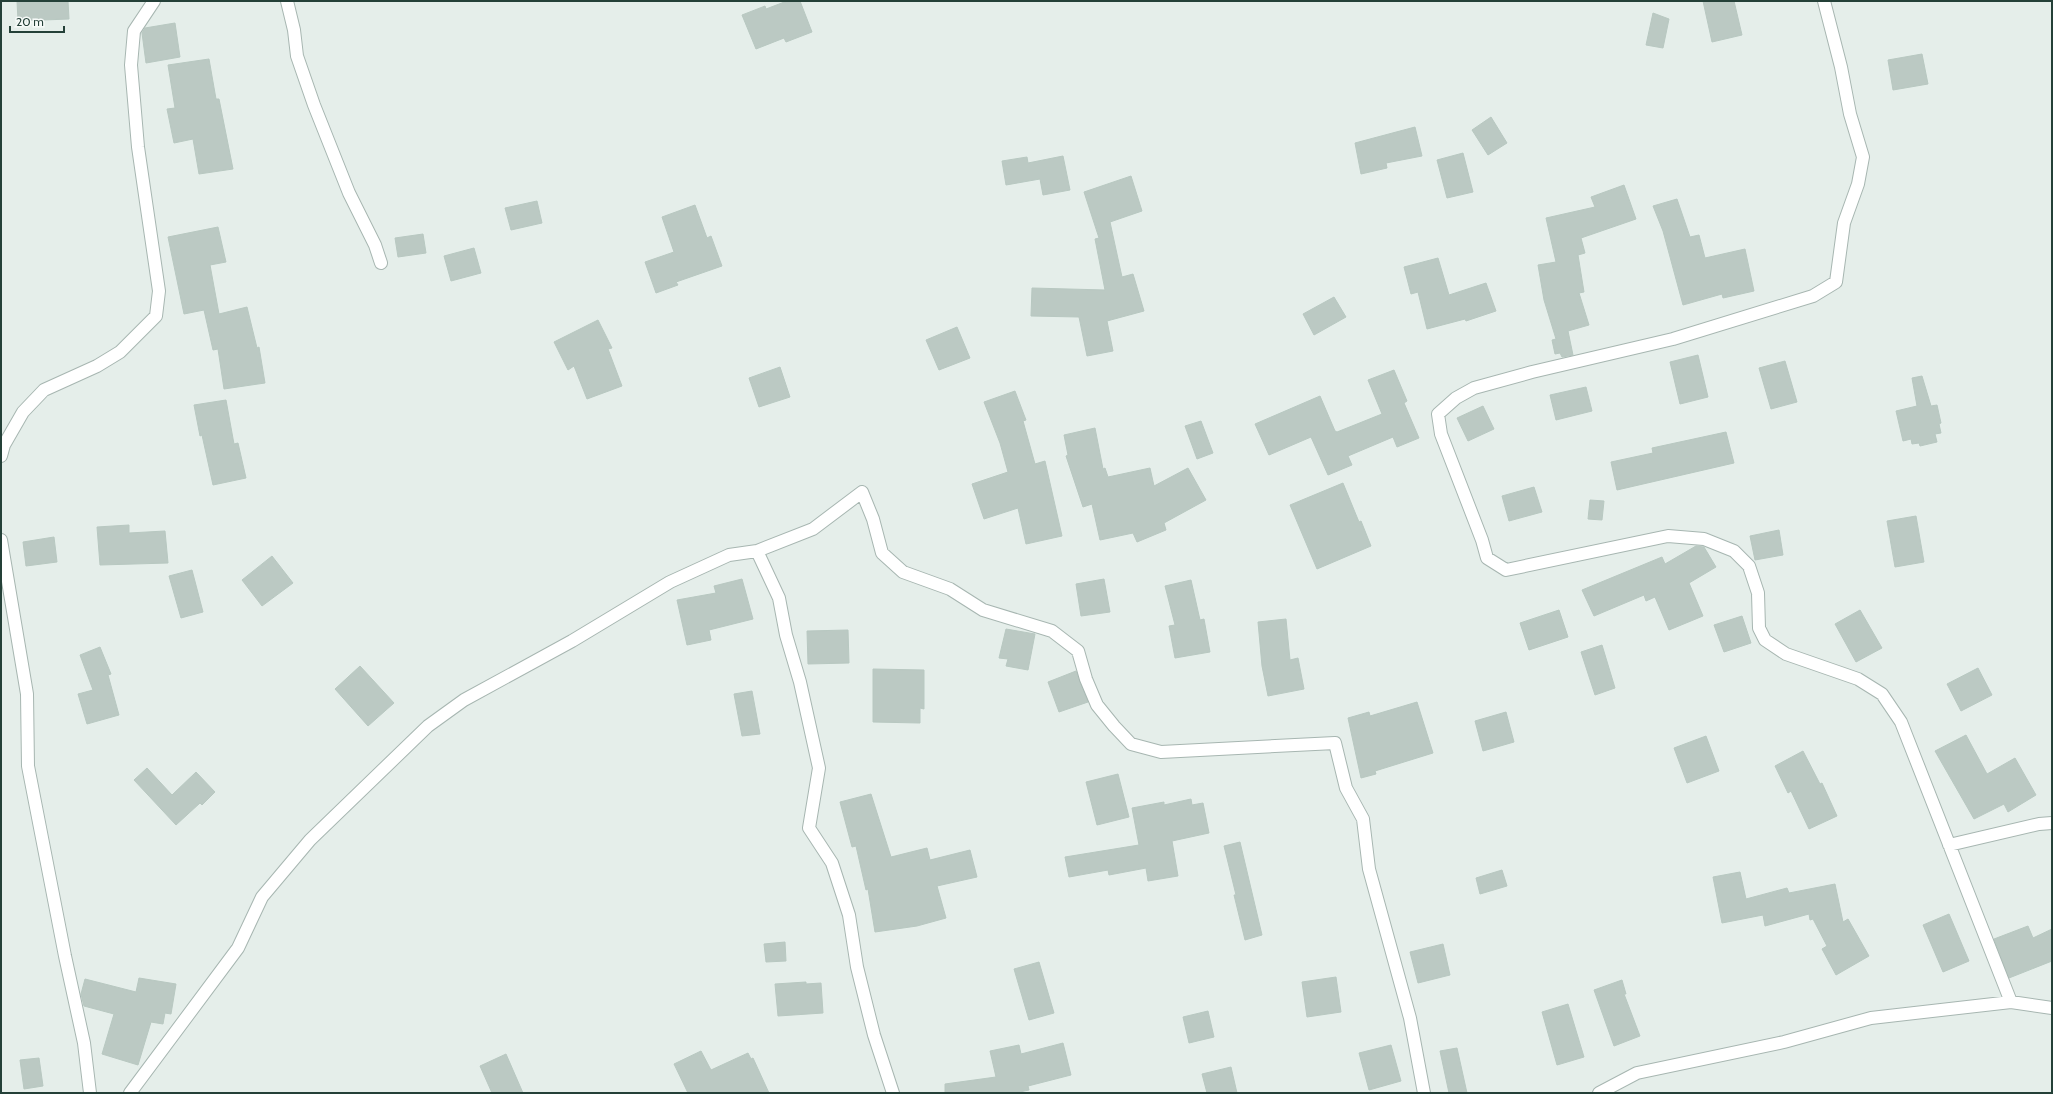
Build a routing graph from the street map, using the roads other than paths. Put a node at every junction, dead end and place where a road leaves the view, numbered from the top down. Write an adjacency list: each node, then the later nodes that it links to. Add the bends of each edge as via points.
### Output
1 (154, 1): 5 (street, via 134,32 131,65 138,147 159,291 156,316 120,352 97,366 44,390 23,412 4,445)
2 (287, 1): 4 (street, via 297,56 314,105)
3 (1824, 1): 9 (street, via 1850,114 1863,157 1858,184 1844,223 1836,282 1813,296 1673,339 1474,388 1456,398 1438,414 1441,434 1487,558 1506,570 1668,536 1704,539 1734,551 1749,566 1758,593 1759,628 1765,640 1786,654 1858,679 1882,694 1901,722)
4 (381, 263)
5 (1, 456)
6 (1, 540): 12 (street, via 27,694 28,766 84,1043)
7 (757, 551): 13 (street, via 729,555 670,582 572,641 464,700 428,726 310,840 262,897 238,948); 14 (street, via 779,598 819,768 809,828 832,863 846,907 857,967 874,1035); 15 (street, via 814,530 862,492 873,519 882,553 903,572 950,589 983,610 1052,631 1078,651 1086,680 1097,705 1131,744 1161,752 1335,743 1346,788 1363,818 1369,869 1410,1018)
8 (2052, 823): 9 (street)
9 (1949, 845): 10 (street)
10 (2011, 1002): 11 (street); 16 (street, via 1871,1018 1784,1042 1638,1073)
11 (2052, 1008)
12 (90, 1093)
13 (130, 1093)
14 (894, 1093)
15 (1424, 1093)
16 (1599, 1093)

